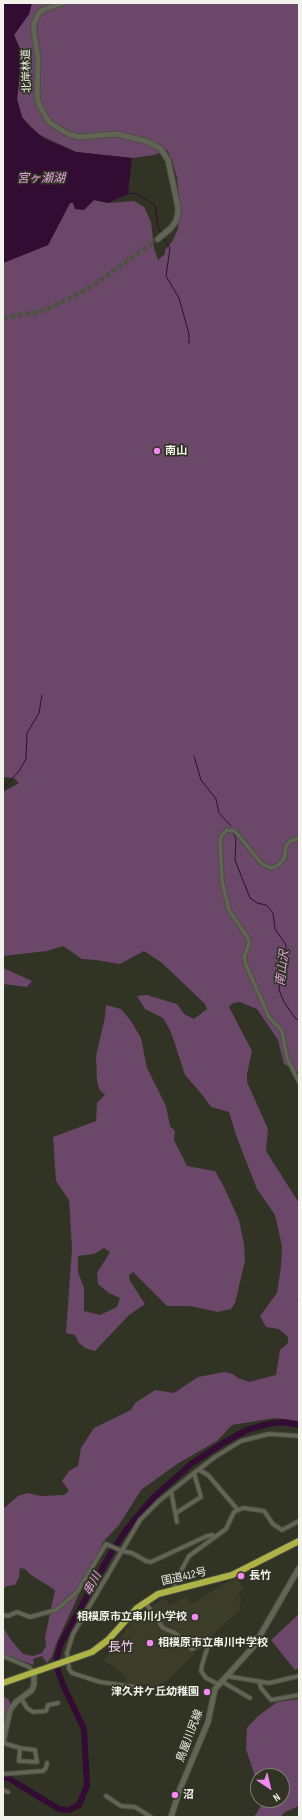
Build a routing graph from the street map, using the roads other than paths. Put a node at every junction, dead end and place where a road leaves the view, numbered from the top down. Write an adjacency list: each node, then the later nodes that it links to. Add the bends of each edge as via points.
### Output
1 (62, 3): 2 (main road, 北岸林道, via 43,10 34,23 38,59 37,97 42,112 53,126 68,134 79,137 107,134 126,136 156,145 165,154 178,213 176,221)
2 (159, 238)
3 (299, 838): 4 (street, via 290,841 286,846 284,859 271,868 262,864 235,831 227,830 220,840 222,881 231,914 249,940 245,962 269,1018 282,1031 288,1058)
4 (299, 1082)
5 (299, 1436): 6 (street, via 269,1434 241,1441 214,1457)
6 (199, 1470): 7 (street); 9 (street, via 208,1474)
7 (194, 1473): 8 (street); 10 (street, via 201,1497)
8 (171, 1491): 10 (street); 15 (street, via 140,1520)
9 (238, 1510): 11 (street, via 243,1508 264,1511 273,1524 282,1530); 13 (street, via 232,1515 226,1529)
10 (176, 1513): 12 (street)
11 (299, 1521)
12 (177, 1522)
13 (216, 1537): 15 (street, via 207,1536 151,1562); 18 (street, via 189,1556 174,1584)
14 (299, 1541): 18 (highway, 国道412号, via 232,1575)
15 (121, 1551): 20 (street, via 105,1545 76,1592 56,1610 30,1617 17,1612 8,1616); 22 (street, via 71,1638)
16 (299, 1568): 17 (main road, 鳥屋川尻線)
17 (297, 1574): 24 (main road, 鳥屋川尻線, via 254,1646)
18 (176, 1589): 19 (highway, 国道412号, via 158,1594)
19 (145, 1602): 22 (highway, 国道412号, via 100,1646 88,1654); 28 (street, via 163,1628 175,1633 192,1649 207,1642 208,1649 201,1671 206,1678)
20 (3, 1615)
21 (3, 1656): 23 (street, via 29,1666)
22 (66, 1661): 23 (highway, 国道412号); 29 (street, via 72,1673 100,1682)
23 (34, 1672): 27 (highway); 31 (main road, via 32,1689)
24 (226, 1676): 26 (street); 28 (main road, 鳥屋川尻線)
25 (299, 1676): 26 (street, via 273,1682)
26 (259, 1681): 30 (street, via 261,1688 271,1700)
27 (3, 1683)
28 (220, 1683): 32 (street); 42 (main road, 鳥屋川尻線, via 212,1697 208,1722)
29 (136, 1687)
30 (299, 1695)
31 (21, 1698): 33 (street, via 33,1712 46,1711 48,1705); 34 (main road, via 10,1710)
32 (250, 1698)
33 (58, 1703)
34 (3, 1742): 35 (street)
35 (20, 1748): 35 (street, via 34,1750 37,1762 19,1761)
36 (47, 1763): 37 (street, via 43,1771)
37 (3, 1774)
38 (3, 1790): 39 (street)
39 (8, 1792)
40 (106, 1796): 41 (street, via 120,1805 135,1807)
41 (151, 1817)
42 (171, 1817)

